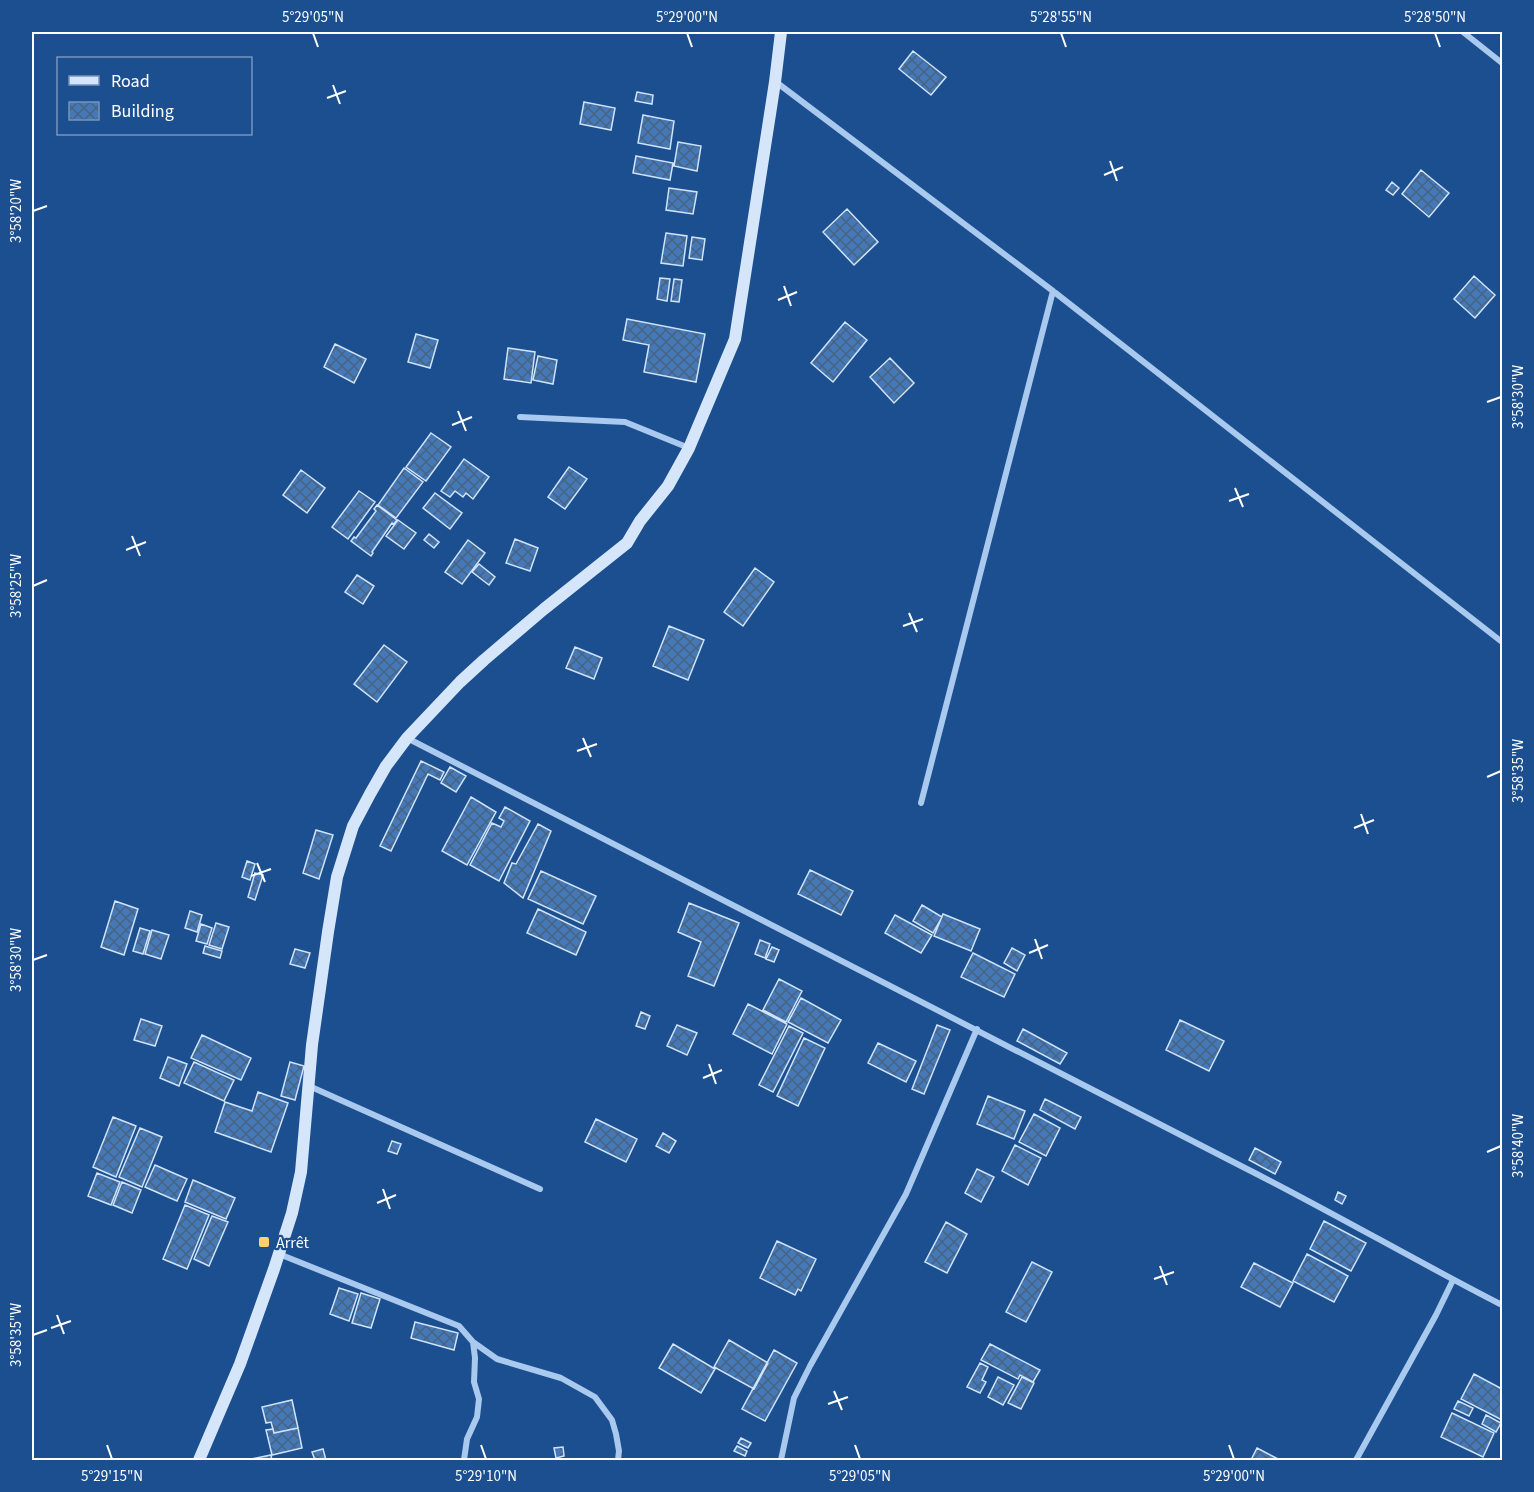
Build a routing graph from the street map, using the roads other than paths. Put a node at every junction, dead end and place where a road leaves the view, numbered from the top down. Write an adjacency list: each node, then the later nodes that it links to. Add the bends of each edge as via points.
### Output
1 (781, 32): 4 (street)
2 (1463, 32): 3 (street)
3 (1503, 63)
4 (775, 82): 5 (street); 7 (street, via 735,339)
5 (1053, 291): 8 (street); 10 (street)
6 (520, 417): 7 (street, via 625,422)
7 (689, 448): 9 (street, via 668,486 627,543 484,660)
8 (1503, 642)
9 (407, 738): 11 (street); 12 (street, via 369,794 353,826 337,877)
10 (921, 803)
11 (977, 1029): 15 (street, via 1321,1207); 21 (street, via 906,1194 794,1398)
12 (308, 1086): 13 (street); 14 (street, via 301,1173)
13 (540, 1189)
14 (279, 1254): 17 (street, via 459,1326); 18 (street, via 240,1364)
15 (1453, 1280): 16 (street); 22 (street)
16 (1503, 1305)
17 (473, 1342): 19 (street, via 474,1382 479,1399); 20 (street, via 497,1359 561,1378 595,1397 612,1420)
18 (199, 1461)
19 (464, 1461)
20 (618, 1461)
21 (781, 1461)
22 (1356, 1461)

